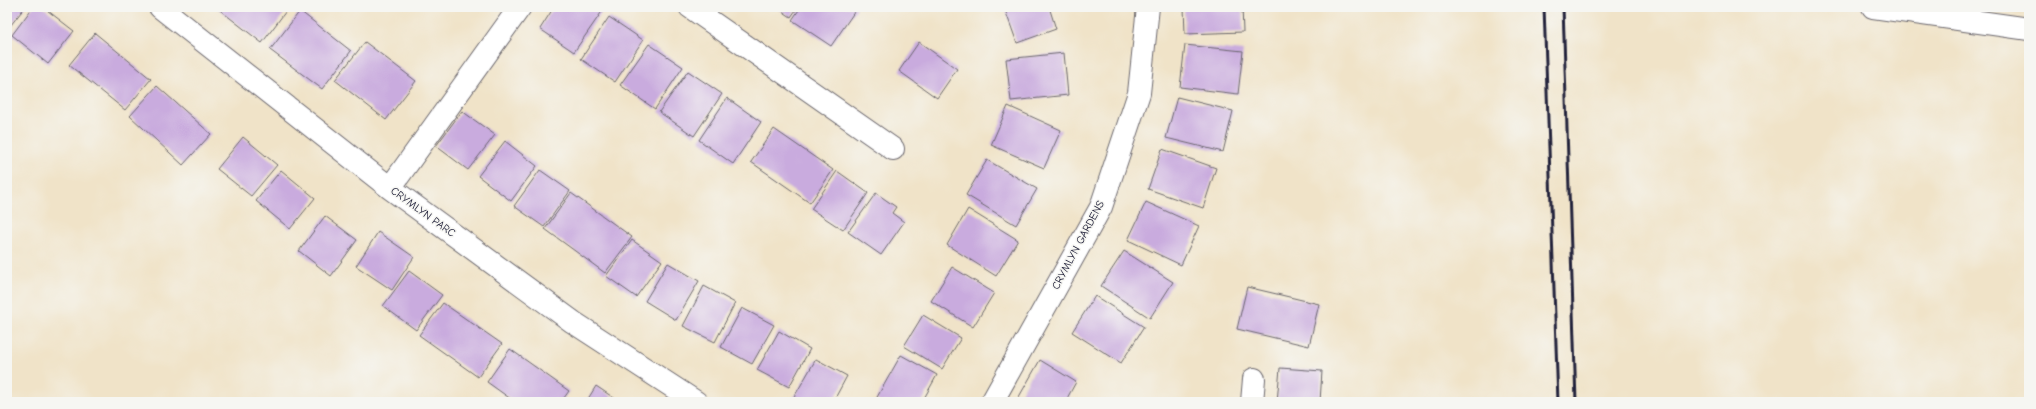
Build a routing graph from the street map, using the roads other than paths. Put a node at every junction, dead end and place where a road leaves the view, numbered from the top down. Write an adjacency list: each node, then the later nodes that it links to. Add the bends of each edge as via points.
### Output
1 (160, 7): 9 (street, CRYMLYN PARC)
2 (520, 7): 9 (street)
3 (690, 7): 8 (street)
4 (1148, 7): 12 (street, CRYMLYN GARDENS, via 1139,93 1101,207)
5 (1873, 7): 6 (street)
6 (1906, 10): 7 (street)
7 (2029, 29)
8 (893, 149)
9 (390, 188): 11 (street, CRYMLYN PARC, via 573,322)
10 (1254, 379): 13 (street)
11 (696, 402)
12 (992, 402)
13 (1252, 402)

